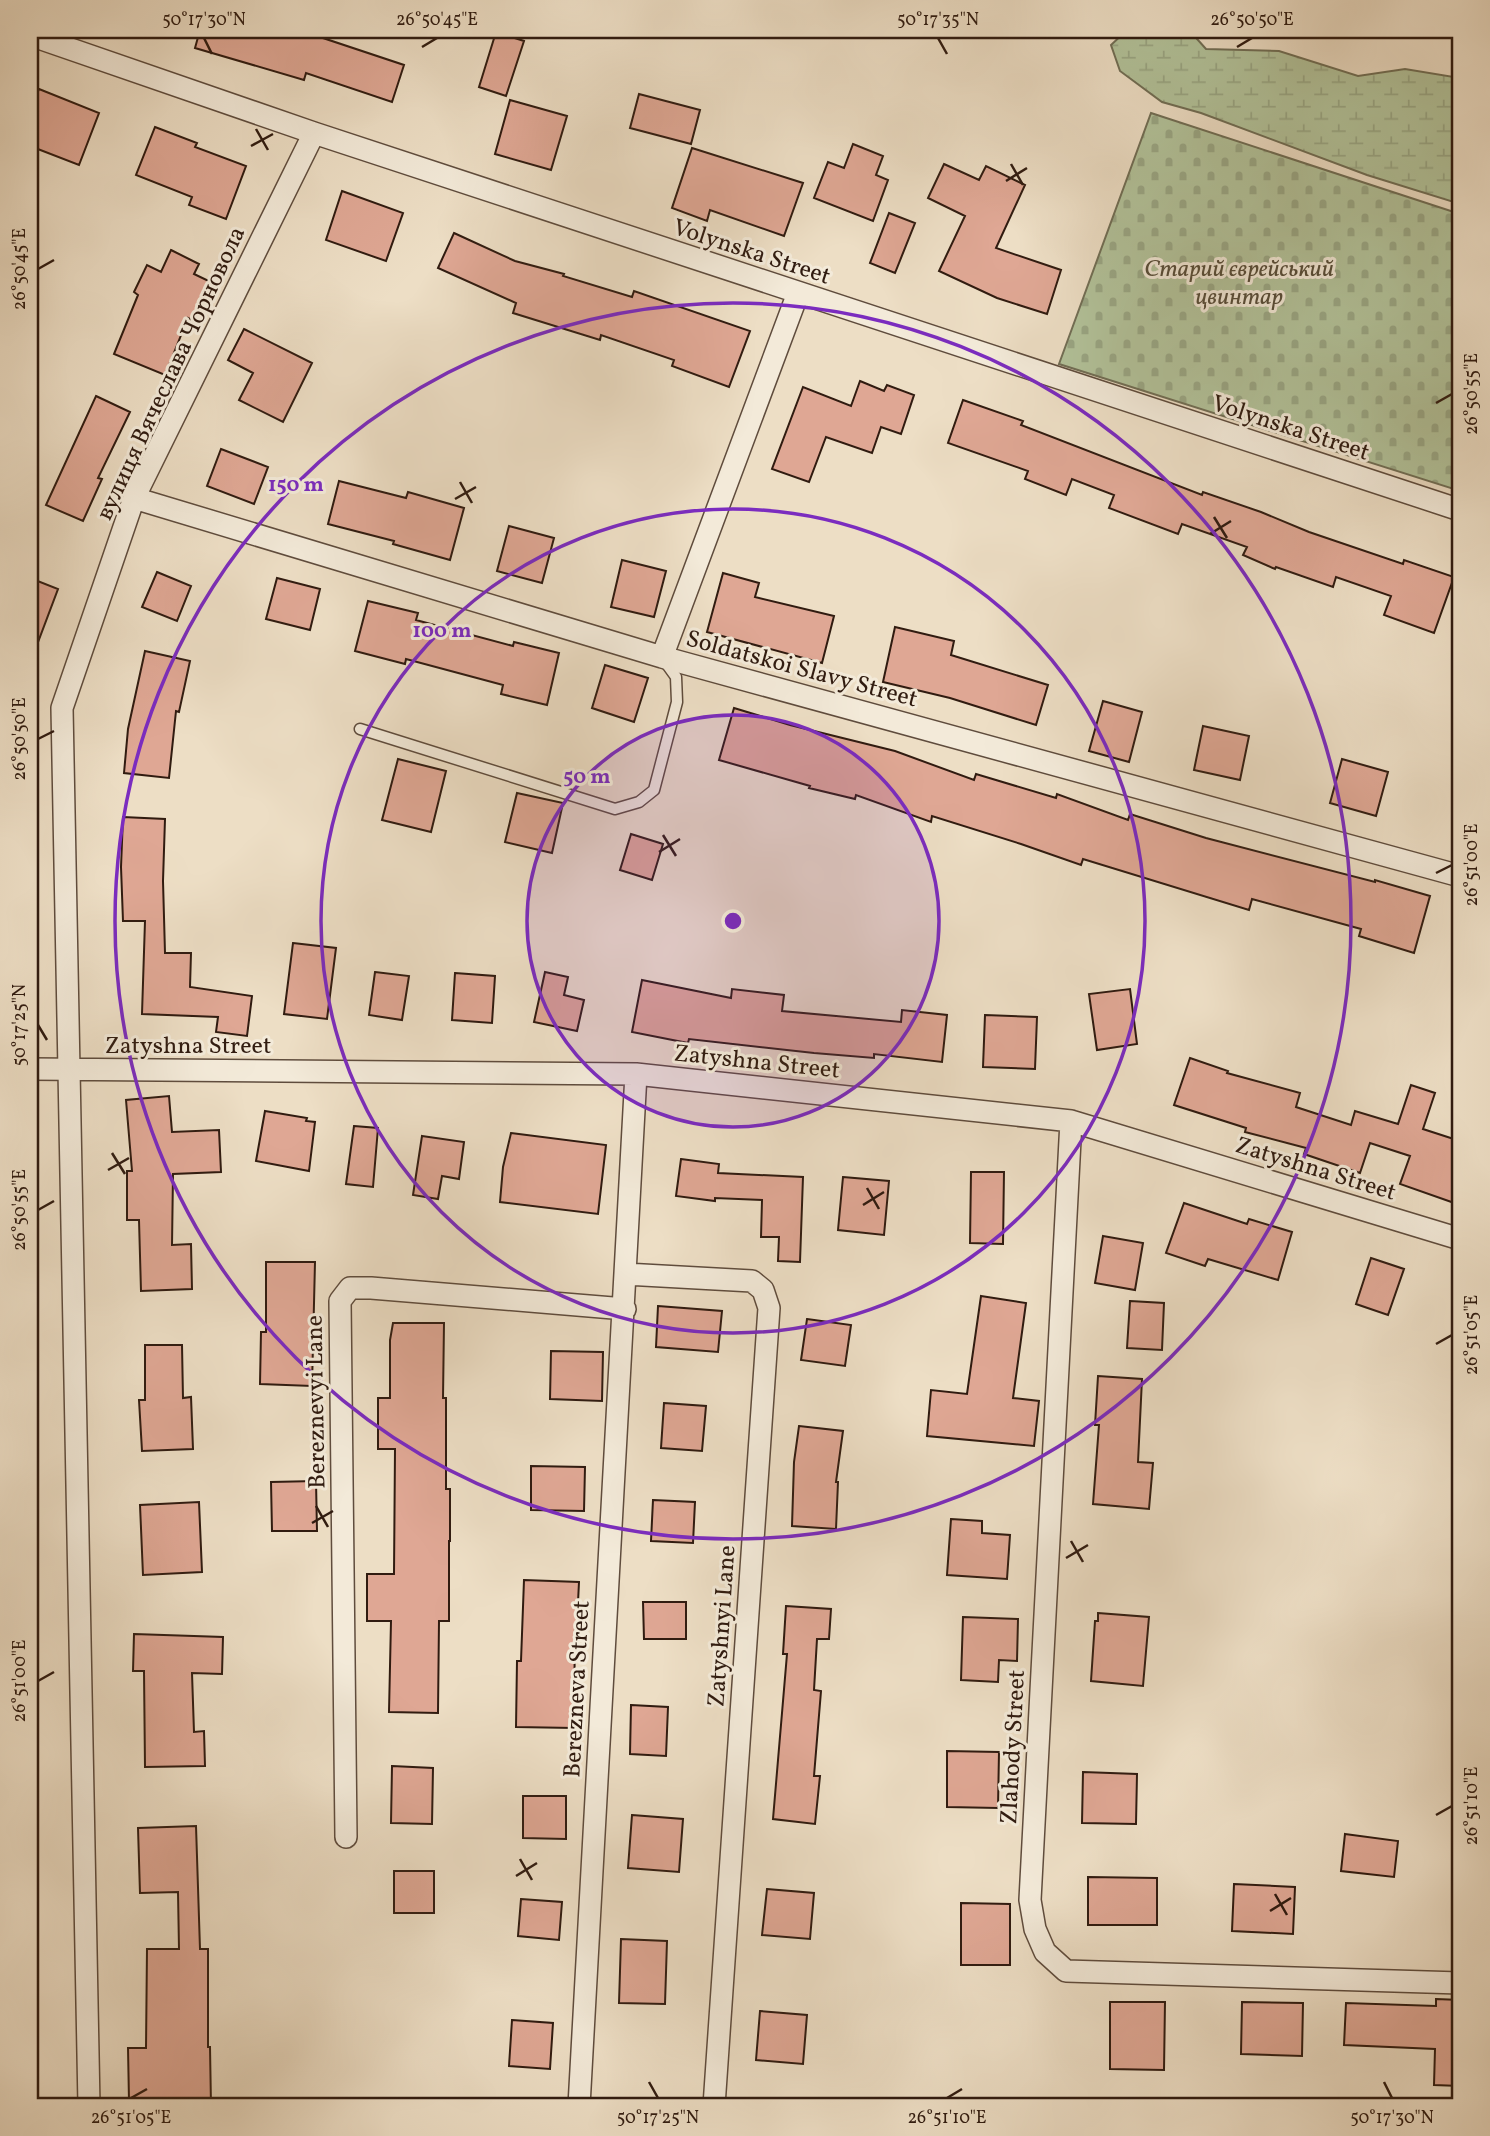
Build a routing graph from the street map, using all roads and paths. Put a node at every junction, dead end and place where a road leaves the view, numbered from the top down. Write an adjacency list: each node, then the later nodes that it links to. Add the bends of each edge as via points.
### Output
1 (30, 35): 2 (street, Volynska Street)
2 (314, 134): 3 (street, Volynska Street); 4 (street, вулиця Вячеслава Чорновола)
3 (798, 293): 5 (street, Volynska Street); 6 (street)
4 (134, 498): 6 (street, Soldatskoi Slavy Street); 10 (street, вулиця Вячеслава Чорновола, via 62,708)
5 (1460, 510)
6 (662, 657): 7 (lane, via 676,677 677,702 654,790 639,802 615,809); 8 (street, Soldatskoi Slavy Street)
7 (360, 729)
8 (1460, 876)
9 (30, 1069): 10 (street, Zatyshna Street)
10 (69, 1070): 11 (street, Zatyshna Street); 18 (street, вулиця Вячеслава Чорновола)
11 (636, 1074): 12 (street, Zatyshna Street); 14 (street, Berezneva Street)
12 (1071, 1121): 13 (street, Zatyshna Street); 17 (street, Zlahody Street, via 1030,1900 1045,1952 1066,1971)
13 (1460, 1239)
14 (625, 1274): 15 (street, Berezneva Street); 20 (street, Zatyshnyi Lane, via 751,1281 763,1290 769,1308)
15 (625, 1309): 16 (street, Bereznevyi Lane, via 371,1288 349,1288 340,1301); 19 (street, Berezneva Street)
16 (346, 1836)
17 (1460, 1983)
18 (89, 2106)
19 (579, 2106)
20 (714, 2106)

